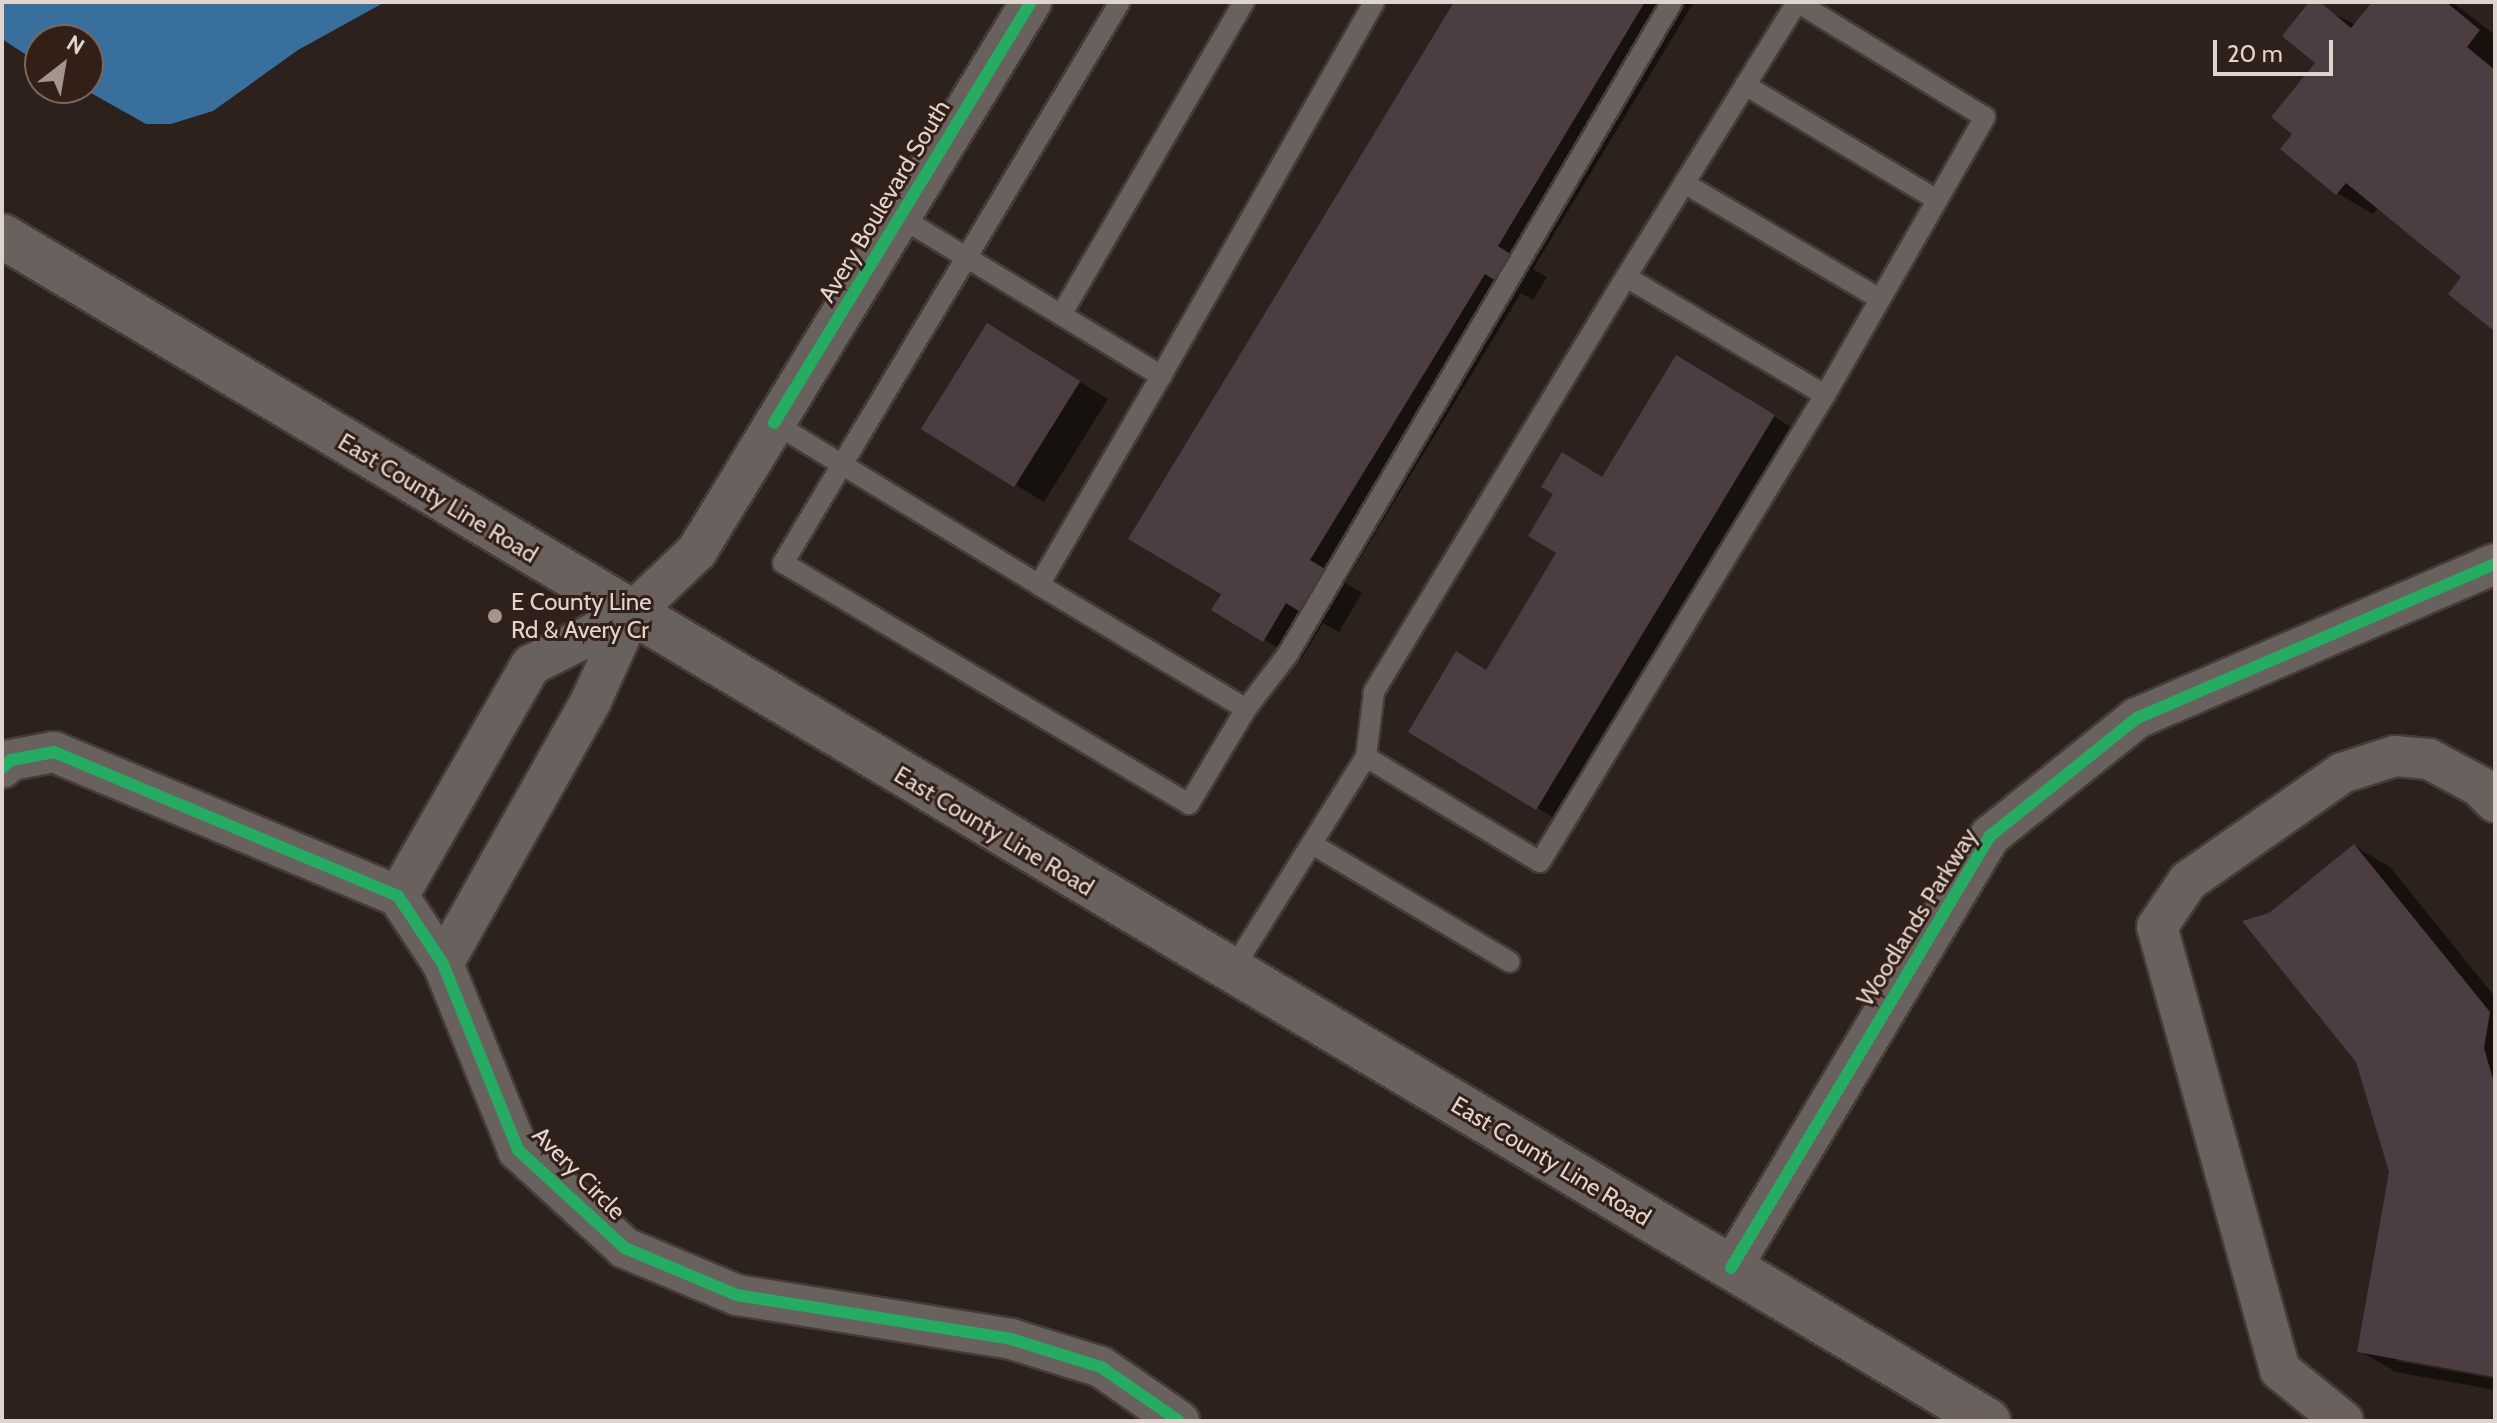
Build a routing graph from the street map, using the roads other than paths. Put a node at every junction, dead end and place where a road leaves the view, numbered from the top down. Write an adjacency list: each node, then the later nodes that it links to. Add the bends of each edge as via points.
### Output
1 (1031, 2): 9 (street, Avery Boulevard South)
2 (1120, 2): 11 (lane)
3 (1244, 2): 14 (lane)
4 (1374, 2): 15 (lane)
5 (1672, 2): 22 (lane, via 1288,654)
6 (1745, 85): 7 (lane); 8 (lane); 8 (lane, via 1797,2 1985,117)
7 (1684, 183): 12 (lane); 13 (lane)
8 (1937, 200): 13 (lane)
9 (900, 217): 11 (lane); 17 (street, Avery Boulevard South)
10 (2, 236): 21 (main road, East County Line Road)
11 (967, 257): 14 (lane); 18 (lane)
12 (1626, 277): 16 (lane); 23 (lane, via 1374,692)
13 (1880, 299): 16 (lane)
14 (1061, 315): 15 (lane)
15 (1161, 376): 20 (lane)
16 (1825, 395): 23 (lane, via 1540,862)
17 (774, 423): 18 (lane); 21 (street, Avery Boulevard South, via 697,551)
18 (842, 465): 20 (lane); 22 (lane, via 783,563 1189,804)
19 (2495, 564): 31 (street, Woodlands Parkway, via 2137,718 1990,836)
20 (1039, 585): 22 (lane)
21 (630, 615): 27 (street, via 531,665); 29 (street, via 591,701); 30 (main road, East County Line Road)
22 (1246, 709)
23 (1366, 757): 26 (lane)
24 (2, 768): 27 (street, via 11,760 54,752)
25 (2495, 802): 34 (street, via 2479,786 2429,759 2395,756 2342,773 2188,881 2157,927 2280,1370)
26 (1312, 844): 28 (lane); 30 (lane)
27 (398, 896): 29 (street, Avery Circle)
28 (1510, 962)
29 (443, 964): 32 (street, Avery Circle, via 518,1150 625,1248 737,1295 1011,1339 1101,1367)
30 (1231, 972): 31 (main road, East County Line Road)
31 (1731, 1268): 33 (main road, East County Line Road)
32 (1179, 1421)
33 (1988, 1421)
34 (2343, 1421)

